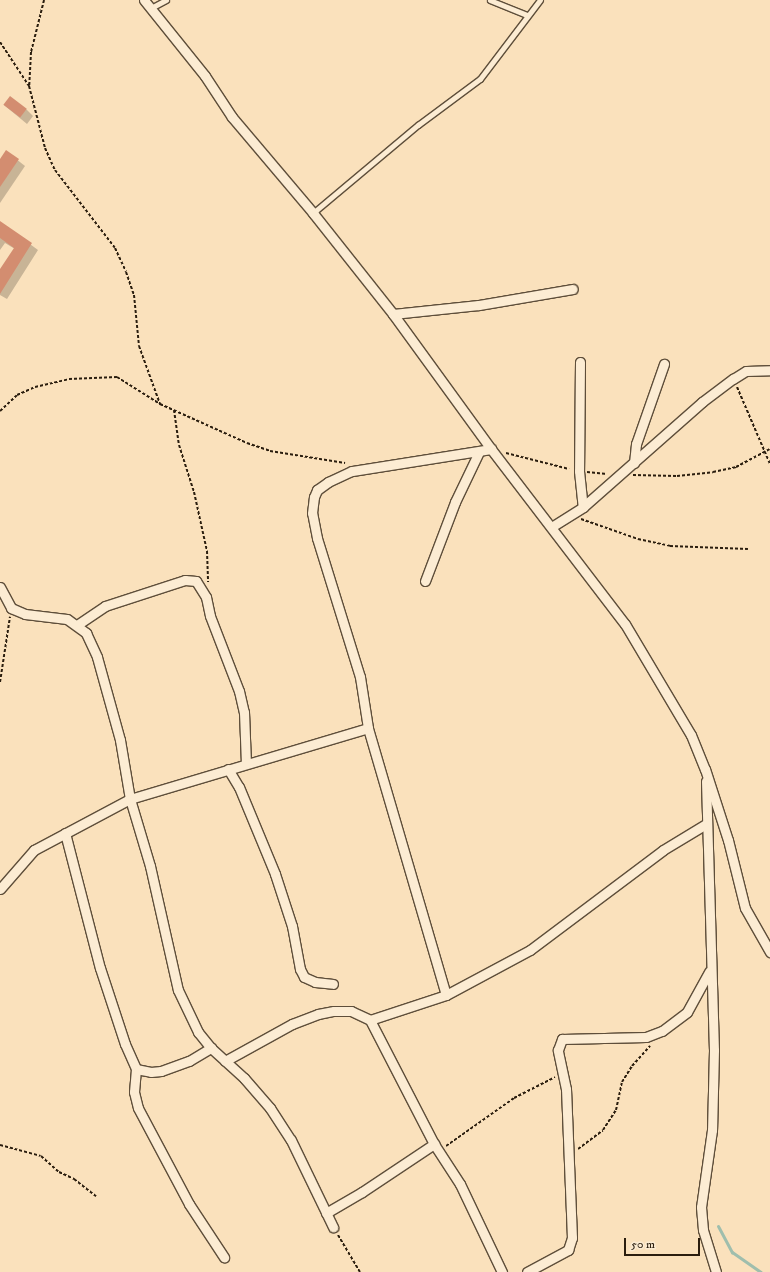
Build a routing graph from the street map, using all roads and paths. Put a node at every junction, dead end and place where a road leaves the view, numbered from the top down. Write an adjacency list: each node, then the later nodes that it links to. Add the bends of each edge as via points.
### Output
1 (44, 0): 9 (path, via 31,52)
2 (144, 0): 6 (street)
3 (166, 0): 6 (lane)
4 (490, 0): 7 (lane)
5 (540, 0): 7 (lane)
6 (151, 8): 10 (street, via 205,76 232,117)
7 (527, 15): 10 (lane, via 480,80 418,125)
8 (0, 42): 9 (path)
9 (29, 86): 17 (path, via 45,148 55,170 115,248 126,272 134,295 140,346)
10 (313, 213): 12 (street)
11 (573, 289): 12 (street, via 478,305)
12 (393, 314): 20 (street)
13 (580, 362): 27 (street)
14 (664, 364): 24 (street, via 636,444)
15 (770, 370): 16 (street, via 746,371)
16 (733, 379): 22 (path); 24 (street, via 702,402)
17 (160, 404): 18 (path); 19 (path, via 117,377 68,379 35,387 17,395)
18 (174, 410): 26 (path, via 270,451 339,461 348,465); 35 (path, via 179,445 194,492 207,551)
19 (0, 411)
20 (491, 449): 23 (street); 27 (path); 31 (street)
21 (770, 449): 22 (path)
22 (766, 451): 25 (path); 28 (path, via 736,467 713,472 677,476)
23 (479, 452): 26 (street); 33 (street, via 455,502)
24 (634, 463): 28 (street)
25 (770, 464)
26 (352, 471): 39 (street, via 317,490 312,513 317,538 360,677)
27 (579, 471): 28 (path); 29 (street)
28 (621, 476): 29 (street)
29 (583, 507): 30 (street)
30 (568, 516): 31 (street); 32 (path, via 638,539 670,546)
31 (552, 526): 42 (street, via 625,624 691,735)
32 (748, 549)
33 (425, 581)
34 (0, 587): 36 (street)
35 (206, 597): 37 (street, via 196,581 185,580 105,606); 40 (street, via 210,616 242,705)
36 (11, 608): 37 (street, via 24,614 67,619); 38 (path)
37 (78, 624): 43 (street, via 86,633 97,657 120,740)
38 (0, 682)
39 (368, 728): 40 (street); 50 (street)
40 (246, 763): 41 (street)
41 (228, 769): 43 (street); 49 (street, via 239,787 276,874 292,926 300,969 304,977 315,982)
42 (705, 769): 44 (street); 47 (street, via 728,840 745,908)
43 (130, 799): 45 (street); 53 (street, via 150,866 178,990 198,1032)
44 (706, 824): 48 (street); 50 (street, via 663,850 530,950)
45 (65, 833): 46 (street, via 34,850); 55 (street, via 100,968)
46 (0, 889)
47 (770, 952)
48 (710, 971): 52 (street, via 687,1012); 67 (street, via 714,1050 712,1130 701,1207 703,1230)
49 (333, 984)
50 (446, 995): 51 (street)
51 (370, 1020): 54 (street, via 352,1011 318,1014 292,1024); 58 (street)
52 (662, 1031): 56 (street, via 646,1037 562,1039 558,1050); 59 (path, via 632,1066 622,1082 616,1110 603,1130 582,1145)
53 (211, 1048): 54 (street); 55 (street, via 189,1061 161,1071)
54 (225, 1061): 61 (street, via 244,1078 287,1133)
55 (136, 1069): 63 (street, via 134,1092 138,1108 189,1204)
56 (562, 1074): 58 (path, via 514,1098); 59 (street, via 566,1089)
57 (0, 1145): 60 (path, via 41,1156 59,1172 74,1179)
58 (437, 1147): 61 (street); 65 (street, via 460,1184)
59 (567, 1164): 66 (street, via 572,1238 568,1250)
60 (96, 1196)
61 (326, 1213): 62 (street)
62 (333, 1227): 64 (path)
63 (224, 1257)
64 (360, 1272)
65 (502, 1272)
66 (527, 1272)
67 (716, 1272)

